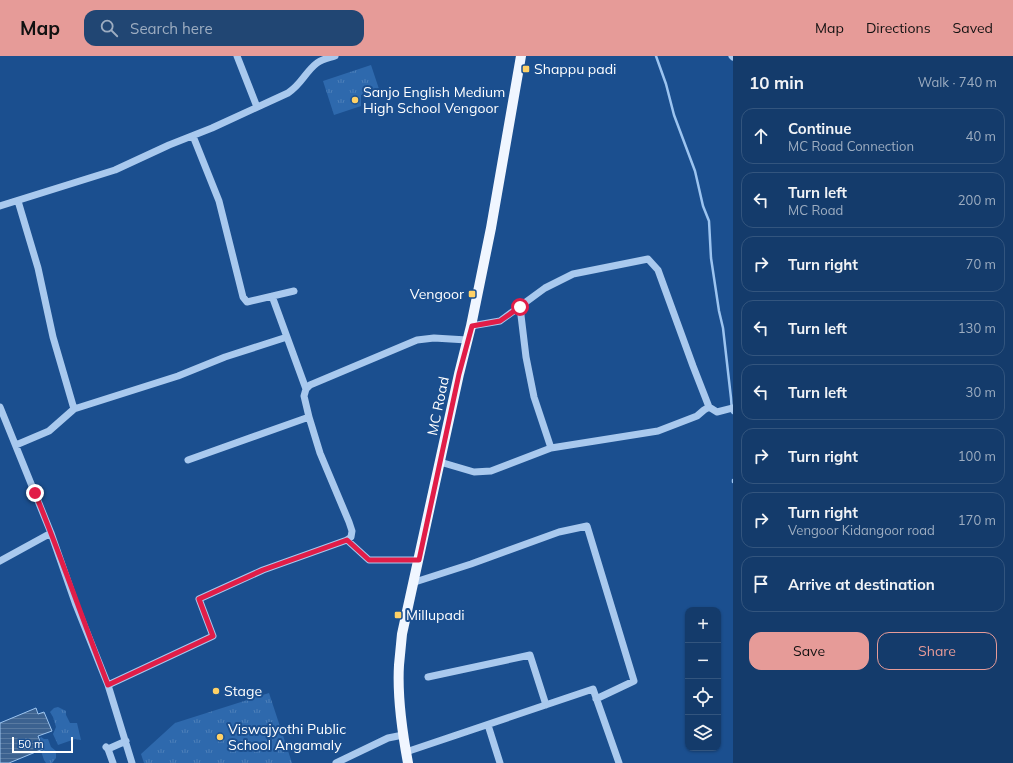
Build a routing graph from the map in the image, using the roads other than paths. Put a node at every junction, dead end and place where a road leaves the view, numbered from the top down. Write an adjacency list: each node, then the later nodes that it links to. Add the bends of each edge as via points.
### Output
1 (237, 56): 4 (street)
2 (335, 56): 4 (street, via 315,64 296,88)
3 (521, 56): 11 (main road, MC Road)
4 (257, 107): 5 (street)
5 (193, 136): 6 (street, via 115,170); 9 (street, via 219,200 243,297 247,302)
6 (18, 200): 7 (street); 18 (street, via 38,268 52,337)
7 (0, 206)
8 (294, 291): 9 (street)
9 (272, 296): 12 (street)
10 (520, 307): 11 (street, via 500,321); 16 (street, via 545,288 573,274 648,259 658,270); 21 (street, via 534,397)
11 (472, 326): 13 (main road, MC Road)
12 (287, 337): 14 (street); 18 (street, via 225,357 178,376)
13 (467, 340): 14 (street, via 417,340 310,385); 23 (main road, MC Road)
14 (306, 389): 19 (street, via 304,396)
15 (0, 407): 20 (street)
16 (709, 407): 17 (street, via 717,412); 21 (street, via 698,416 658,431)
17 (732, 408)
18 (74, 409): 20 (street, via 49,431)
19 (309, 417): 22 (street); 25 (street, via 320,453 349,522 352,532)
20 (16, 445): 24 (street)
21 (551, 448): 23 (street, via 491,471 474,472)
22 (188, 460)
23 (440, 462): 26 (main road, MC Road)
24 (51, 533): 27 (street); 30 (street)
25 (347, 540): 26 (street, via 369,560); 30 (street, via 263,570 199,599 213,636)
26 (419, 560): 28 (main road, MC Road)
27 (0, 561)
28 (415, 582): 31 (street, via 559,532 587,526 634,681); 34 (main road, MC Road, via 402,634 399,665)
29 (428, 678): 32 (street, via 530,655)
30 (108, 685): 35 (street)
31 (596, 699): 32 (street, via 592,689); 42 (street)
32 (546, 705): 33 (street)
33 (488, 725): 36 (street); 41 (street)
34 (403, 735): 36 (main road, MC Road); 39 (street, via 388,738)
35 (126, 741): 37 (street, via 107,748); 38 (street)
36 (406, 752): 40 (main road, MC Road)
37 (113, 763)
38 (132, 763)
39 (336, 763)
40 (408, 763)
41 (500, 763)
42 (619, 763)

